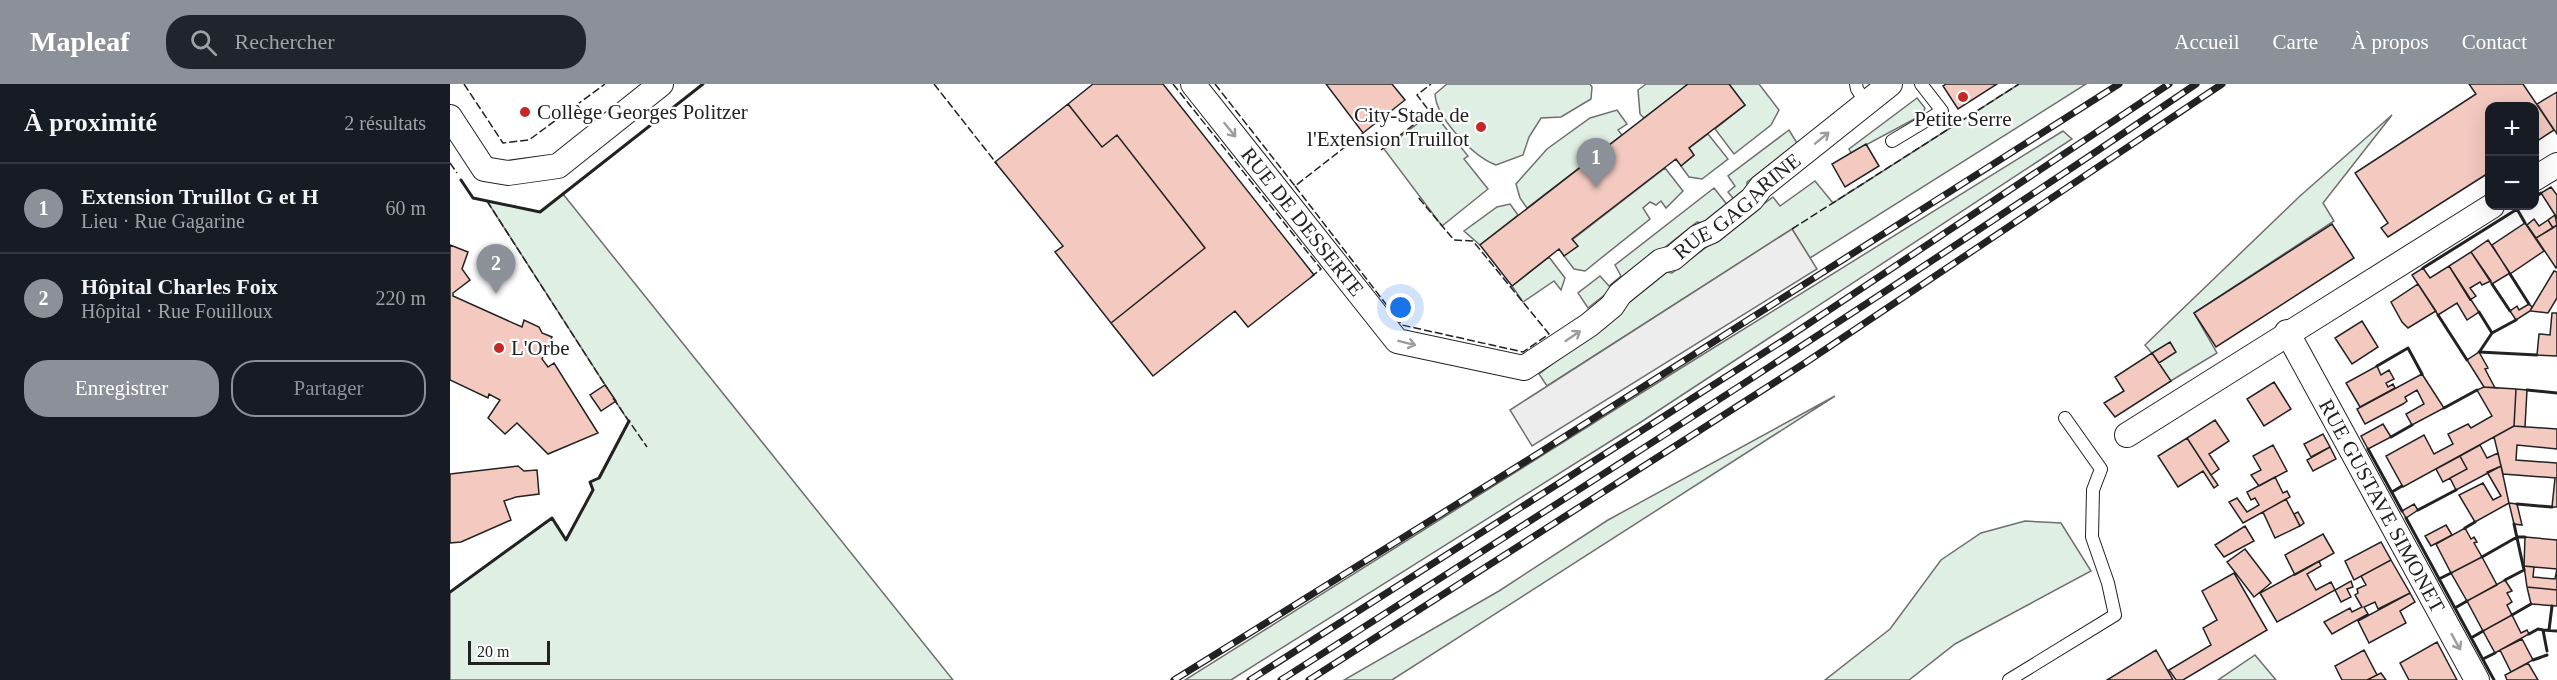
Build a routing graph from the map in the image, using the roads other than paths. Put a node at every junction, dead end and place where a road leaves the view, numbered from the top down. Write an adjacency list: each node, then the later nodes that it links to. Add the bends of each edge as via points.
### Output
1 (661, 84): 6 (street, via 558,166 508,173 484,169)
2 (1193, 84): 12 (street, RUE DE DESSERTE, one-way to 12, via 1397,341)
3 (1890, 84): 5 (street, RUE GAGARINE)
4 (1921, 84): 7 (lane, via 1942,111)
5 (1861, 93): 12 (street, RUE GAGARINE, one-way to 5, via 1588,325 1661,261 1673,258 1752,199 1761,186)
6 (450, 117)
7 (1892, 141)
8 (2557, 165): 9 (street)
9 (2539, 176)
10 (2486, 210): 11 (street)
11 (2288, 332): 14 (street); 16 (street, RUE GUSTAVE SIMONET, one-way to 16)
12 (1524, 368)
13 (2065, 418): 15 (lane, via 2101,469 2093,490 2092,537 2115,615)
14 (2127, 435)
15 (2009, 680)
16 (2477, 680)

